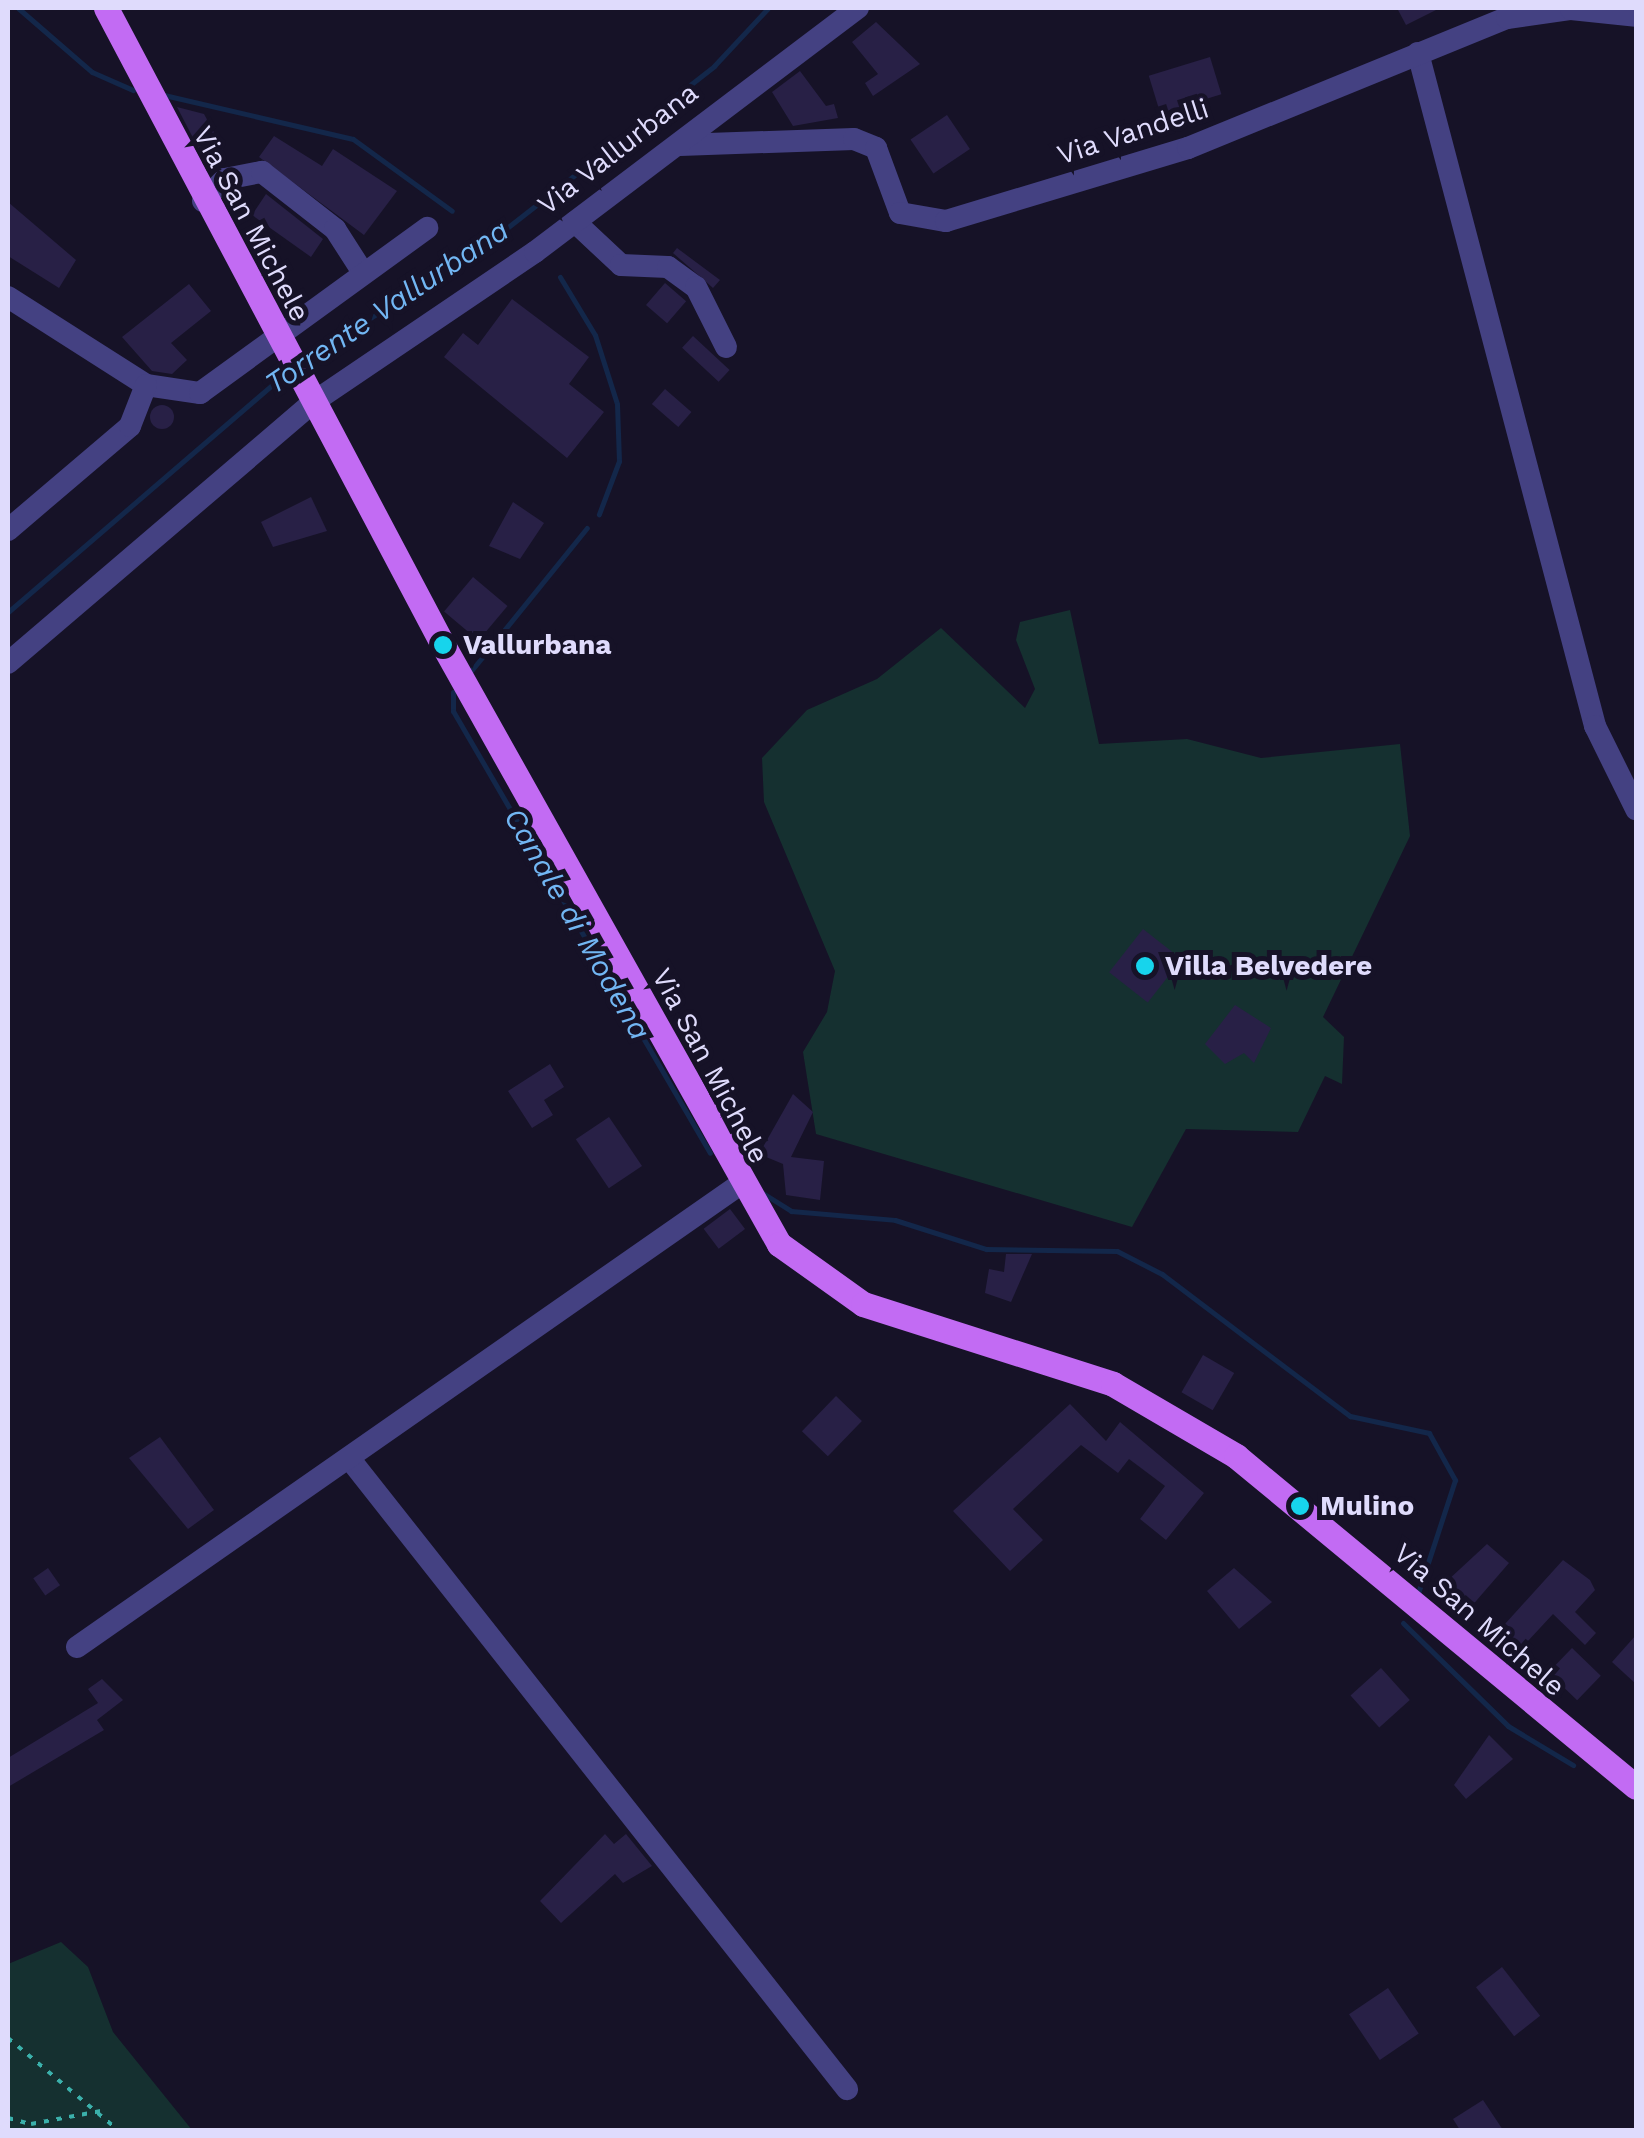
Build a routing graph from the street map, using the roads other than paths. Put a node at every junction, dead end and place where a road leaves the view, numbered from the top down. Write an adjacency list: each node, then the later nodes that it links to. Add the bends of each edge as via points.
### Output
1 (106, 8): 6 (main road, Via San Michele)
2 (858, 8): 5 (street, Via Vallurbana, via 735,94)
3 (1636, 16): 4 (street, Via Vandelli, via 1527,14)
4 (1418, 53): 5 (street, Via Vandelli, via 1188,148 946,221 900,213 876,148 854,138); 17 (street, via 1595,726)
5 (680, 145): 7 (street, Via Vallurbana)
6 (203, 201): 9 (street, via 225,178 262,172 335,229); 11 (main road, Via San Michele)
7 (575, 222): 12 (street, via 621,265 668,268 696,287); 14 (street, Via Vallurbana)
8 (427, 228): 9 (street)
9 (362, 271): 11 (street)
10 (8, 297): 13 (street)
11 (279, 342): 13 (street, via 200,392); 14 (main road, Via San Michele)
12 (726, 348)
13 (146, 384): 15 (street, via 130,426)
14 (308, 395): 16 (street, Via Vallurbana); 18 (main road, Via San Michele)
15 (8, 530)
16 (8, 663)
17 (1636, 808)
18 (740, 1186): 19 (street); 21 (main road, Via San Michele, via 800,1265 863,1304 1112,1384 1236,1456)
19 (350, 1458): 20 (street); 22 (street)
20 (78, 1648)
21 (1636, 1787)
22 (847, 2088)

